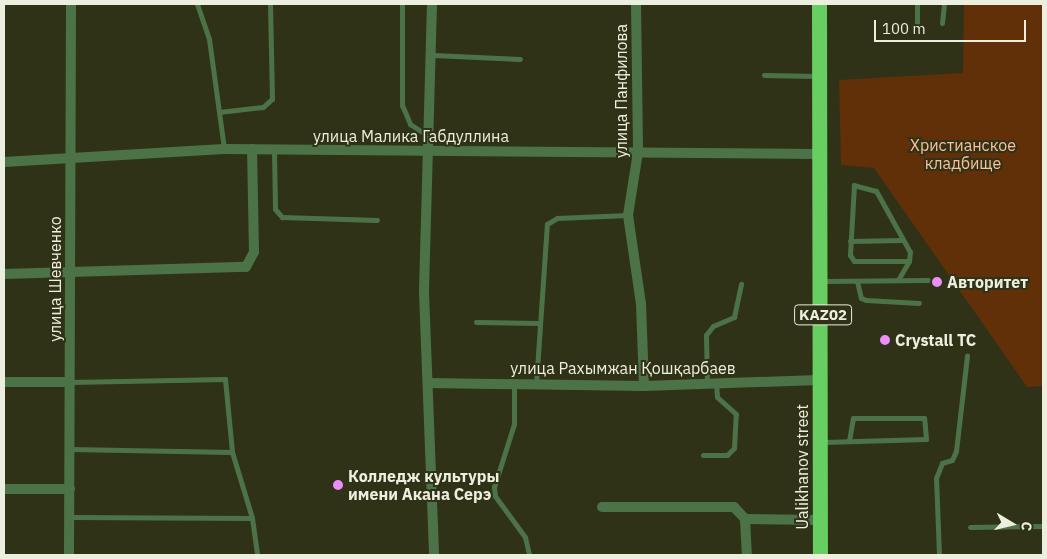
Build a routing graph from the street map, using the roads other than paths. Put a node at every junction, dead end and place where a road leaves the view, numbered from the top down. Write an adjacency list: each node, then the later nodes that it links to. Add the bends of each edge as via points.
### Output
1 (72, 4): 24 (street, улица Шевченко)
2 (197, 4): 16 (lane, via 209,39)
3 (270, 4): 16 (lane, via 272,99 262,107)
4 (402, 4): 17 (lane, via 402,105 410,124)
5 (432, 4): 12 (street)
6 (636, 4): 22 (street, улица Панфилова)
7 (819, 4): 15 (highway, KАZ02)
8 (917, 4): 11 (lane)
9 (944, 4): 10 (lane)
10 (942, 23)
11 (917, 24)
12 (433, 55): 13 (lane); 17 (street)
13 (520, 59)
14 (764, 75): 15 (lane)
15 (819, 76): 23 (highway, KАZ02); 36 (highway, KАZ02)
16 (219, 112): 18 (lane)
17 (430, 136): 21 (street)
18 (224, 149): 19 (street, улица Малика Габдуллина); 24 (street, улица Малика Габдуллина, via 97,154)
19 (252, 149): 20 (street, улица Малика Габдуллина); 31 (street, via 254,252 246,266)
20 (274, 149): 21 (street, улица Малика Габдуллина); 27 (lane, via 275,209 282,218)
21 (430, 151): 22 (street, улица Малика Габдуллина); 45 (street, via 424,292)
22 (638, 152): 23 (street, улица Малика Габдуллина); 26 (street, улица Панфилова)
23 (818, 154): 42 (highway, KАZ02)
24 (71, 161): 25 (street, улица Малика Габдуллина); 31 (street, улица Шевченко)
25 (4, 162)
26 (628, 215): 40 (lane, via 557,218 547,224); 49 (street, улица Панфилова, via 641,304)
27 (377, 220)
28 (903, 240): 29 (lane); 29 (lane, via 876,191 854,185); 30 (lane)
29 (850, 241): 30 (lane, via 854,261)
30 (909, 261): 34 (lane)
31 (71, 272): 32 (street); 44 (street, улица Шевченко)
32 (4, 274)
33 (857, 280): 34 (lane); 36 (lane); 38 (lane, via 861,298 866,300)
34 (898, 280): 35 (lane)
35 (928, 280)
36 (823, 281): 51 (highway, KАZ02)
37 (741, 284): 46 (lane, via 734,317 713,326 706,334)
38 (919, 303)
39 (476, 322): 40 (lane)
40 (539, 323): 48 (lane)
41 (967, 356): 71 (lane, via 956,451 952,460 942,463 936,478)
42 (819, 380): 46 (street, улица Рахымжан Қошқарбаев); 61 (highway, Ualikhanov street / KАZ02)
43 (4, 382): 44 (street)
44 (70, 382): 52 (street, улица Шевченко); 53 (lane, via 225,379)
45 (428, 383): 47 (street, улица Рахымжан Қошқарбаев); 66 (street)
46 (712, 383): 49 (street, улица Рахымжан Қошқарбаев); 54 (lane, via 717,397 736,414 734,448 726,455)
47 (514, 384): 48 (street, улица Рахымжан Қошқарбаев); 67 (lane, via 514,424 494,487 495,496 525,537)
48 (536, 384): 49 (street, улица Рахымжан Қошқарбаев)
49 (644, 386)
50 (849, 441): 50 (lane, via 926,439 924,418 853,418); 51 (lane)
51 (824, 442): 70 (highway, KАZ02)
52 (70, 449): 53 (lane); 56 (street, улица Шевченко)
53 (232, 452): 59 (lane)
54 (703, 455)
55 (4, 489): 56 (street)
56 (70, 489): 58 (street, улица Шевченко)
57 (602, 507): 60 (street, via 734,507)
58 (70, 517): 59 (lane); 64 (street, улица Шевченко)
59 (252, 518): 65 (lane)
60 (745, 519): 61 (street); 68 (street)
61 (820, 520): 69 (highway, Ualikhanov street / KАZ02)
62 (1043, 526): 63 (lane)
63 (970, 527)
64 (70, 555)
65 (257, 555)
66 (434, 555)
67 (529, 555)
68 (747, 555)
69 (820, 555)
70 (824, 555)
71 (939, 555)

